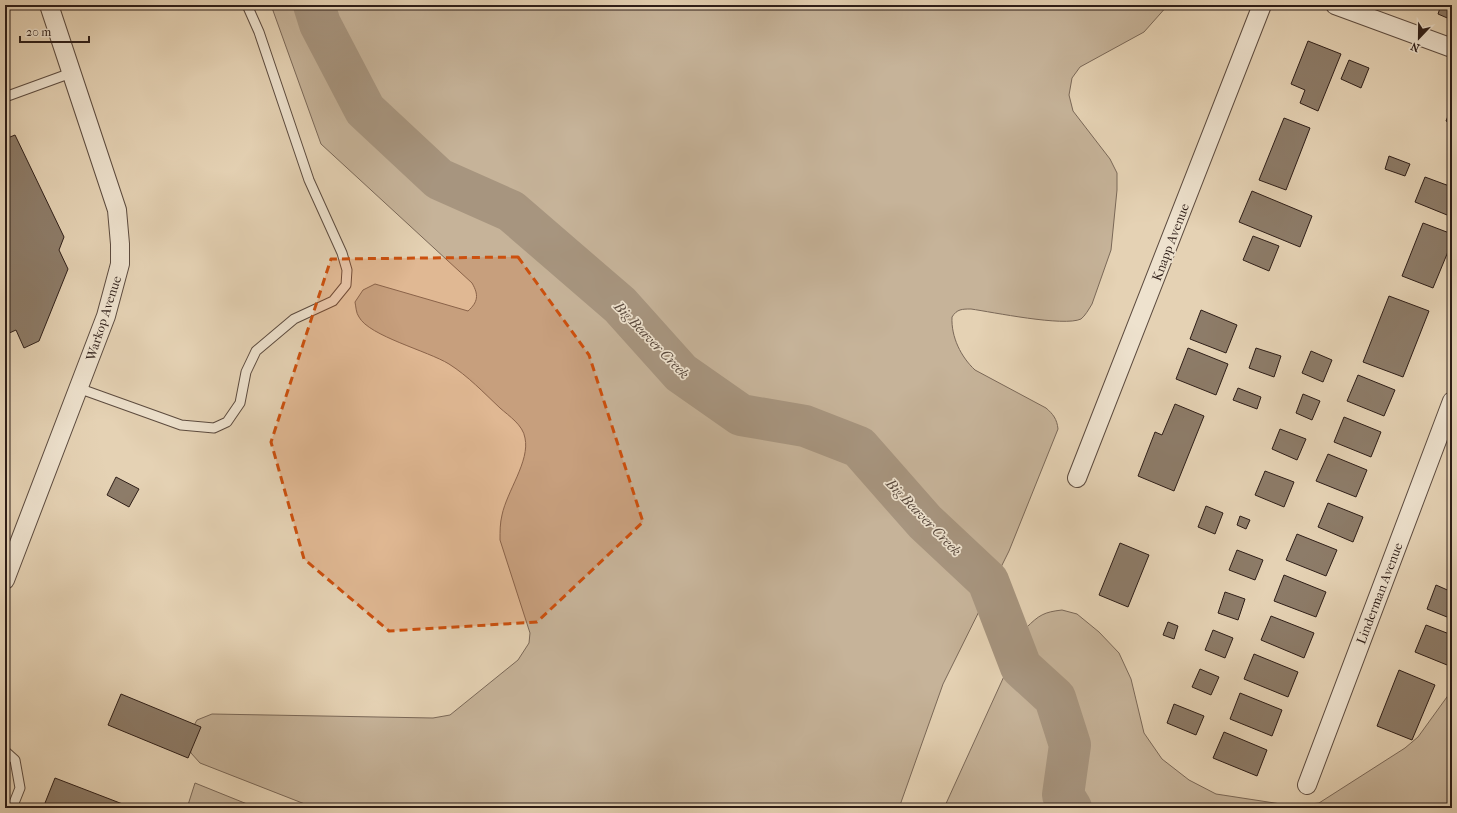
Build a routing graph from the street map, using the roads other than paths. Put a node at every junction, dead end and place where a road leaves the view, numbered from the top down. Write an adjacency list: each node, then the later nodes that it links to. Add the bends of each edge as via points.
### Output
1 (49, 5): 6 (street, Warkop Avenue)
2 (246, 5): 8 (lane, via 259,32 309,180 342,253 347,270 346,285 333,301 294,319 256,351 246,372 240,403 227,422 214,428 181,425)
3 (1262, 5): 10 (street, Knapp Avenue)
4 (1335, 5): 5 (street)
5 (1452, 48)
6 (71, 73): 7 (lane); 8 (street, Warkop Avenue, via 117,210 120,244 116,284)
7 (5, 97)
8 (78, 388): 11 (street, Warkop Avenue)
9 (1452, 401): 13 (street, Linderman Avenue)
10 (1077, 478)
11 (5, 580)
12 (5, 751): 14 (lane, via 15,760 20,788)
13 (1307, 785)
14 (12, 808)

